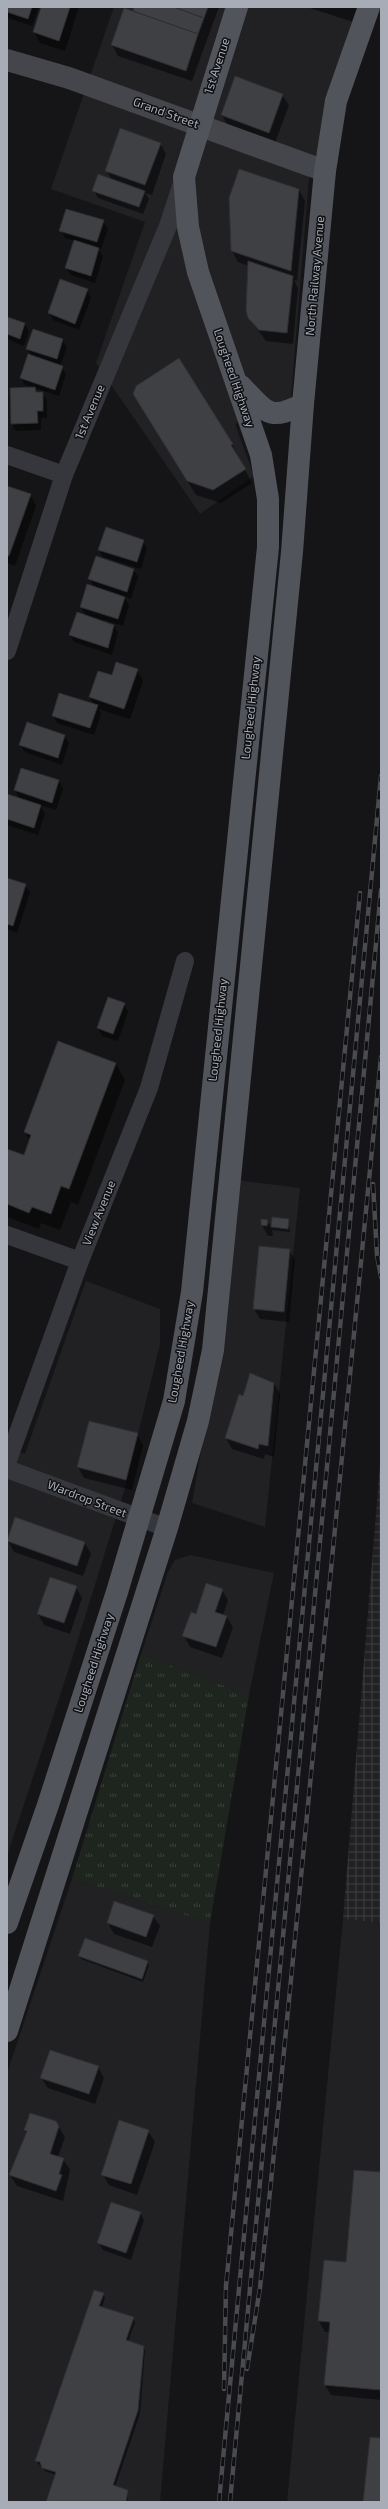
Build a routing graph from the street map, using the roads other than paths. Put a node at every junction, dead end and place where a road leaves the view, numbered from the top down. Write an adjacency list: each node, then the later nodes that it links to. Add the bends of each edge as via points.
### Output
1 (237, 7): 4 (main road, 1st Avenue)
2 (369, 7): 5 (main road, North Railway Avenue, via 336,101)
3 (7, 60): 4 (street, Grand Street, via 69,78)
4 (200, 125): 5 (street, Grand Street); 6 (main road, Lougheed Highway)
5 (324, 171): 8 (main road, North Railway Avenue)
6 (184, 177): 7 (main road, Lougheed Highway, via 188,227 198,272); 10 (street, 1st Avenue, via 168,226)
7 (237, 380): 8 (main road, via 264,409 273,414 284,414); 17 (main road, Lougheed Highway, via 261,455 268,499 268,547 192,1292 174,1402)
8 (303, 404): 18 (main road, North Railway Avenue, via 292,552 213,1350 198,1421)
9 (7, 455): 10 (street)
10 (64, 475): 11 (street, 1st Avenue)
11 (7, 651)
12 (185, 961): 14 (street, View Avenue, via 150,1088)
13 (7, 1235): 14 (street)
14 (80, 1261): 15 (street, View Avenue)
15 (7, 1463)
16 (7, 1469): 17 (street, Wardrop Street)
17 (138, 1518): 18 (street, Wardrop Street); 19 (main road, Lougheed Highway, via 79,1710)
18 (167, 1528): 20 (main road)
19 (7, 1923)
20 (7, 2031)

